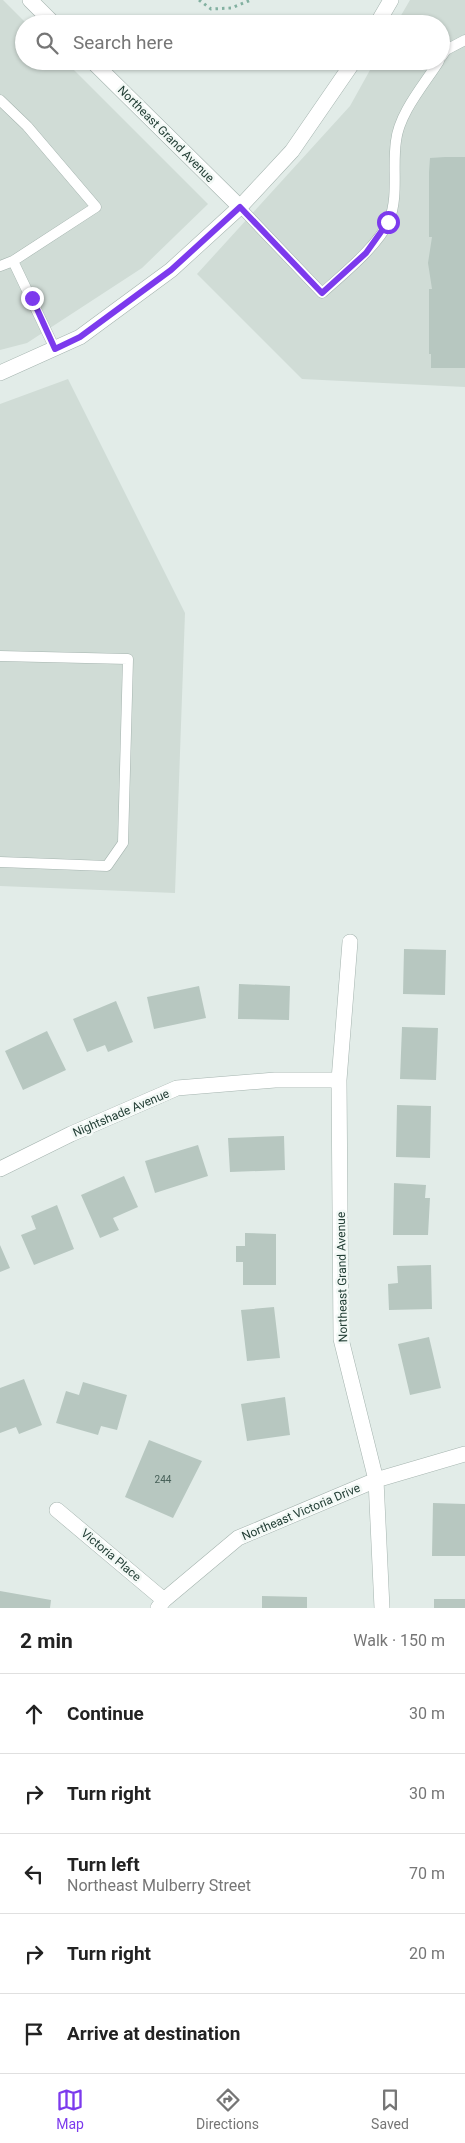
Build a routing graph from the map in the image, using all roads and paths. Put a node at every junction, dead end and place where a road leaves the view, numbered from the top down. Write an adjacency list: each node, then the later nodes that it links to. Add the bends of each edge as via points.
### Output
1 (30, 0): 5 (street)
2 (199, 0): 3 (path, via 211,9 231,8)
3 (251, 0)
4 (391, 0): 6 (street)
5 (45, 15)
6 (382, 15)
7 (465, 40): 8 (lane)
8 (450, 48)
9 (101, 70): 13 (street, Northeast Grand Avenue)
10 (348, 70): 13 (street, via 292,151)
11 (433, 70): 13 (lane, via 398,128 395,200 388,222 366,253 322,293)
12 (0, 100): 14 (lane, via 27,126 96,207)
13 (240, 207): 16 (street, via 171,270 80,337)
14 (13, 261): 15 (lane); 16 (lane)
15 (0, 266)
16 (55, 349): 17 (street)
17 (0, 373)
18 (0, 656): 19 (lane, via 128,659 123,843 107,866)
19 (0, 862)
20 (350, 942): 21 (street, Northeast Grand Avenue)
21 (339, 1080): 22 (street, Nightshade Avenue, via 275,1080 177,1088); 24 (street, Northeast Grand Avenue, via 341,1339)
22 (0, 1169)
23 (465, 1454): 24 (street, Northeast Victoria Drive)
24 (376, 1480): 26 (street, Northeast Victoria Drive, via 238,1538); 27 (street, Northeast Grand Avenue)
25 (57, 1510): 26 (street, Victoria Place)
26 (161, 1604)
27 (382, 1608)

